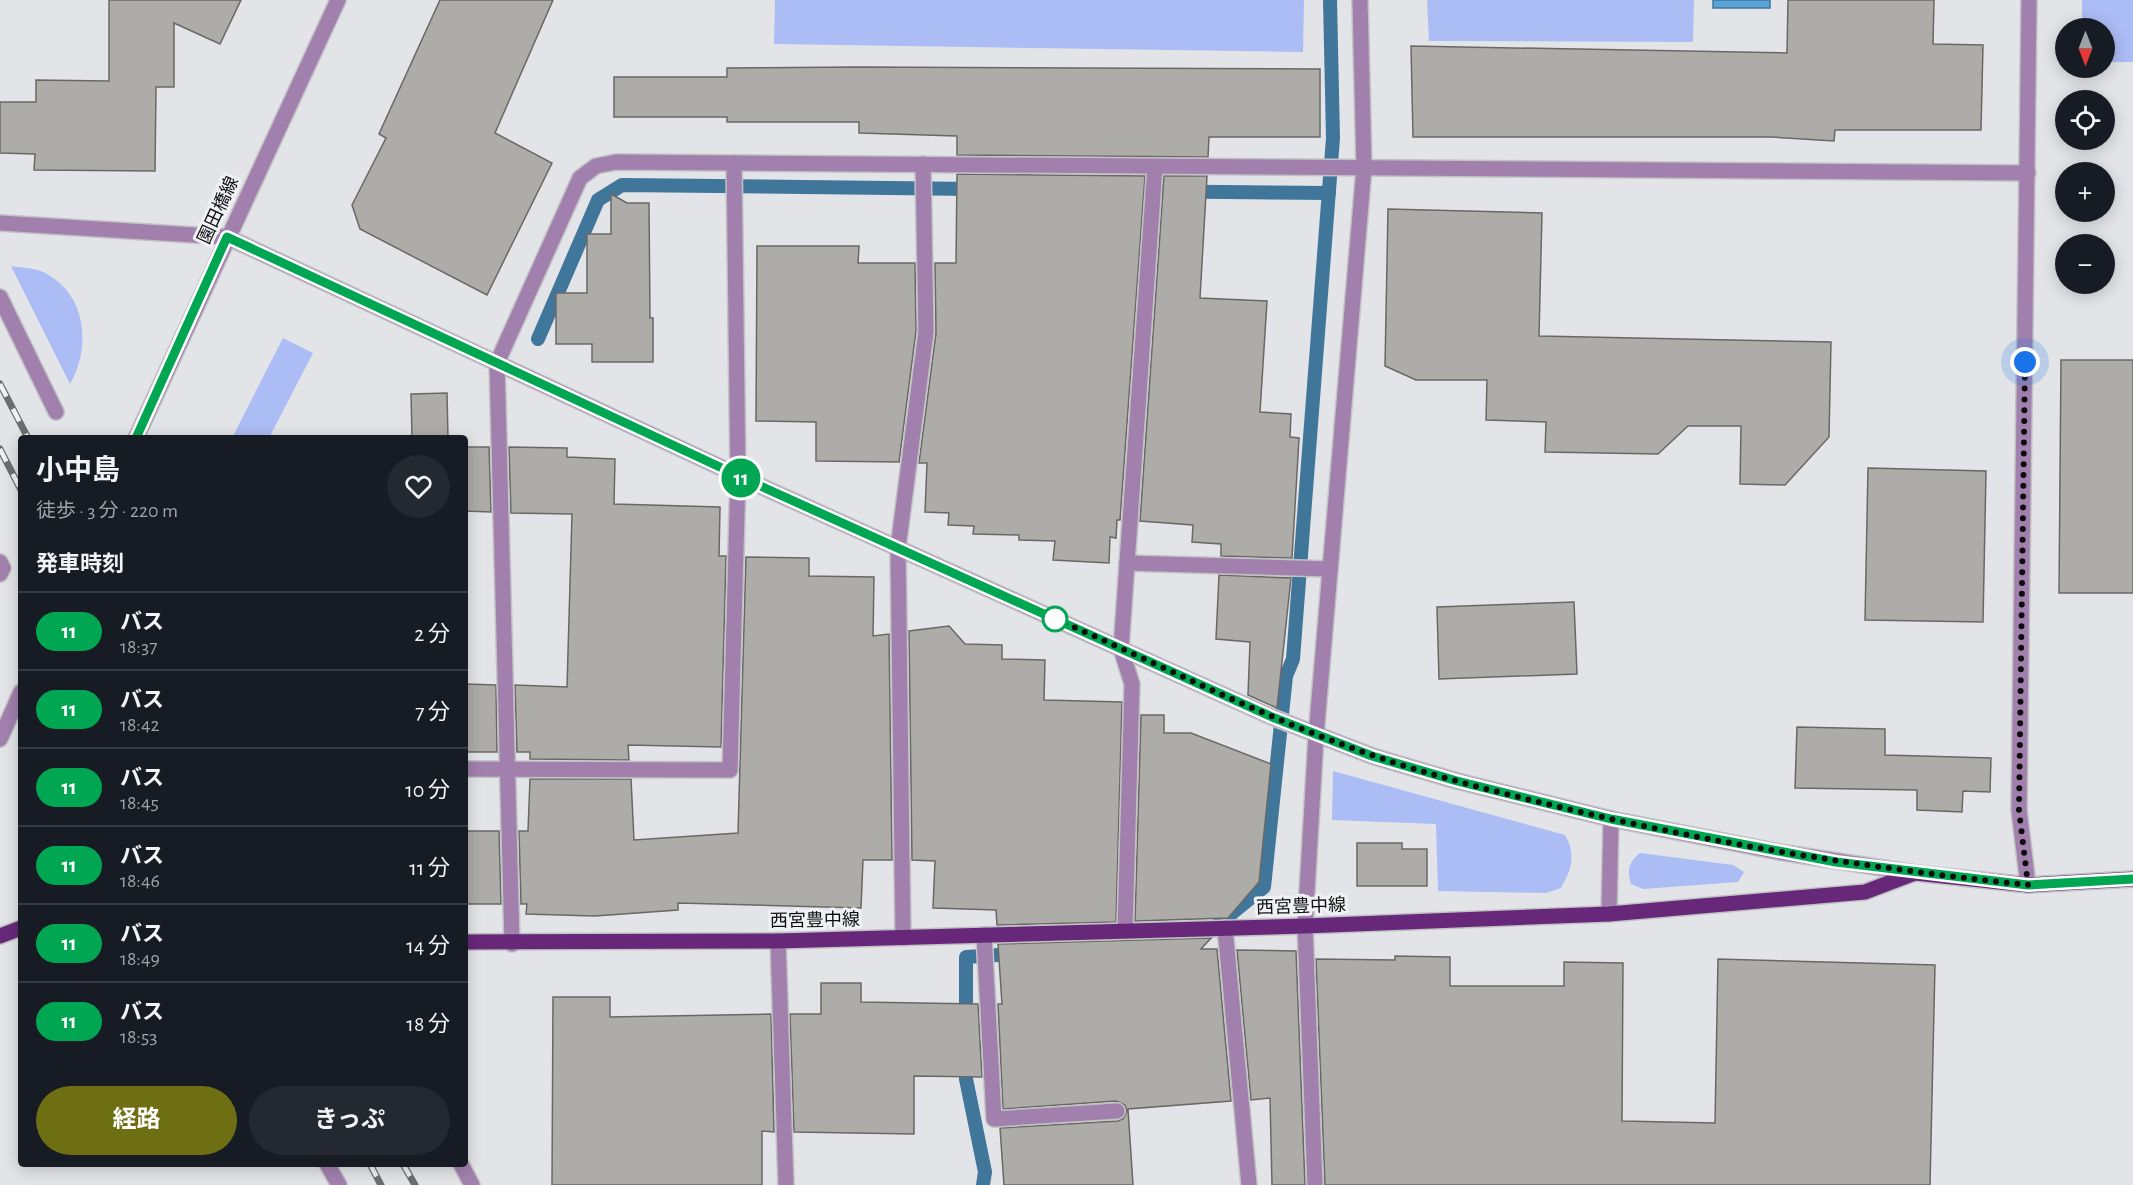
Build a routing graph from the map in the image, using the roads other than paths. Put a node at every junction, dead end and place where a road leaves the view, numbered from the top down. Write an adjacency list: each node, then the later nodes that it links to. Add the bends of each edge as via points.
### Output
1 (338, 0): 10 (street, 園田橋線)
2 (1360, 0): 7 (street)
3 (2029, 0): 8 (street)
4 (734, 163): 5 (street); 12 (street, via 616,162 596,166 580,178); 15 (street)
5 (923, 164): 6 (street); 16 (street, via 926,332)
6 (1155, 166): 7 (street); 18 (street)
7 (1364, 168): 8 (street); 19 (street)
8 (2028, 173): 30 (street, via 2019,810)
9 (0, 223): 10 (street)
10 (227, 237): 12 (street); 14 (street, 園田橋線)
11 (0, 297): 13 (street)
12 (497, 363): 15 (street); 25 (street)
13 (56, 412)
14 (137, 435)
15 (738, 476): 16 (street); 25 (street, via 730,771)
16 (898, 548): 21 (street); 38 (street)
17 (0, 562): 20 (street)
18 (1127, 563): 19 (street); 21 (street)
19 (1330, 569): 23 (street)
20 (0, 574)
21 (1121, 648): 23 (street); 35 (street, via 1132,684)
22 (18, 700): 24 (street)
23 (1316, 736): 27 (street, via 1457,781); 32 (street)
24 (0, 739)
25 (507, 768): 26 (street); 41 (street)
26 (468, 769)
27 (1611, 819): 28 (street, via 1790,854); 31 (street)
28 (1915, 873): 30 (main road, 西宮豊中線); 31 (main road, 西宮豊中線, via 1865,892)
29 (2133, 879): 30 (main road, 西宮豊中線)
30 (2028, 885)
31 (1609, 914): 32 (main road, 西宮豊中線)
32 (1305, 926): 33 (main road, 西宮豊中線); 49 (street)
33 (1225, 928): 35 (main road, 西宮豊中線); 48 (street)
34 (18, 929): 37 (main road)
35 (1125, 931): 36 (main road, 西宮豊中線)
36 (984, 935): 38 (main road, 西宮豊中線); 42 (street, via 994,1119)
37 (0, 936)
38 (903, 938): 39 (main road, 西宮豊中線)
39 (778, 941): 41 (main road, 西宮豊中線); 47 (street)
40 (468, 942): 41 (main road, 西宮豊中線)
41 (512, 944)
42 (1117, 1111)
43 (329, 1167): 45 (street)
44 (463, 1167): 46 (street)
45 (339, 1185)
46 (472, 1185)
47 (786, 1185)
48 (1249, 1185)
49 (1315, 1185)

